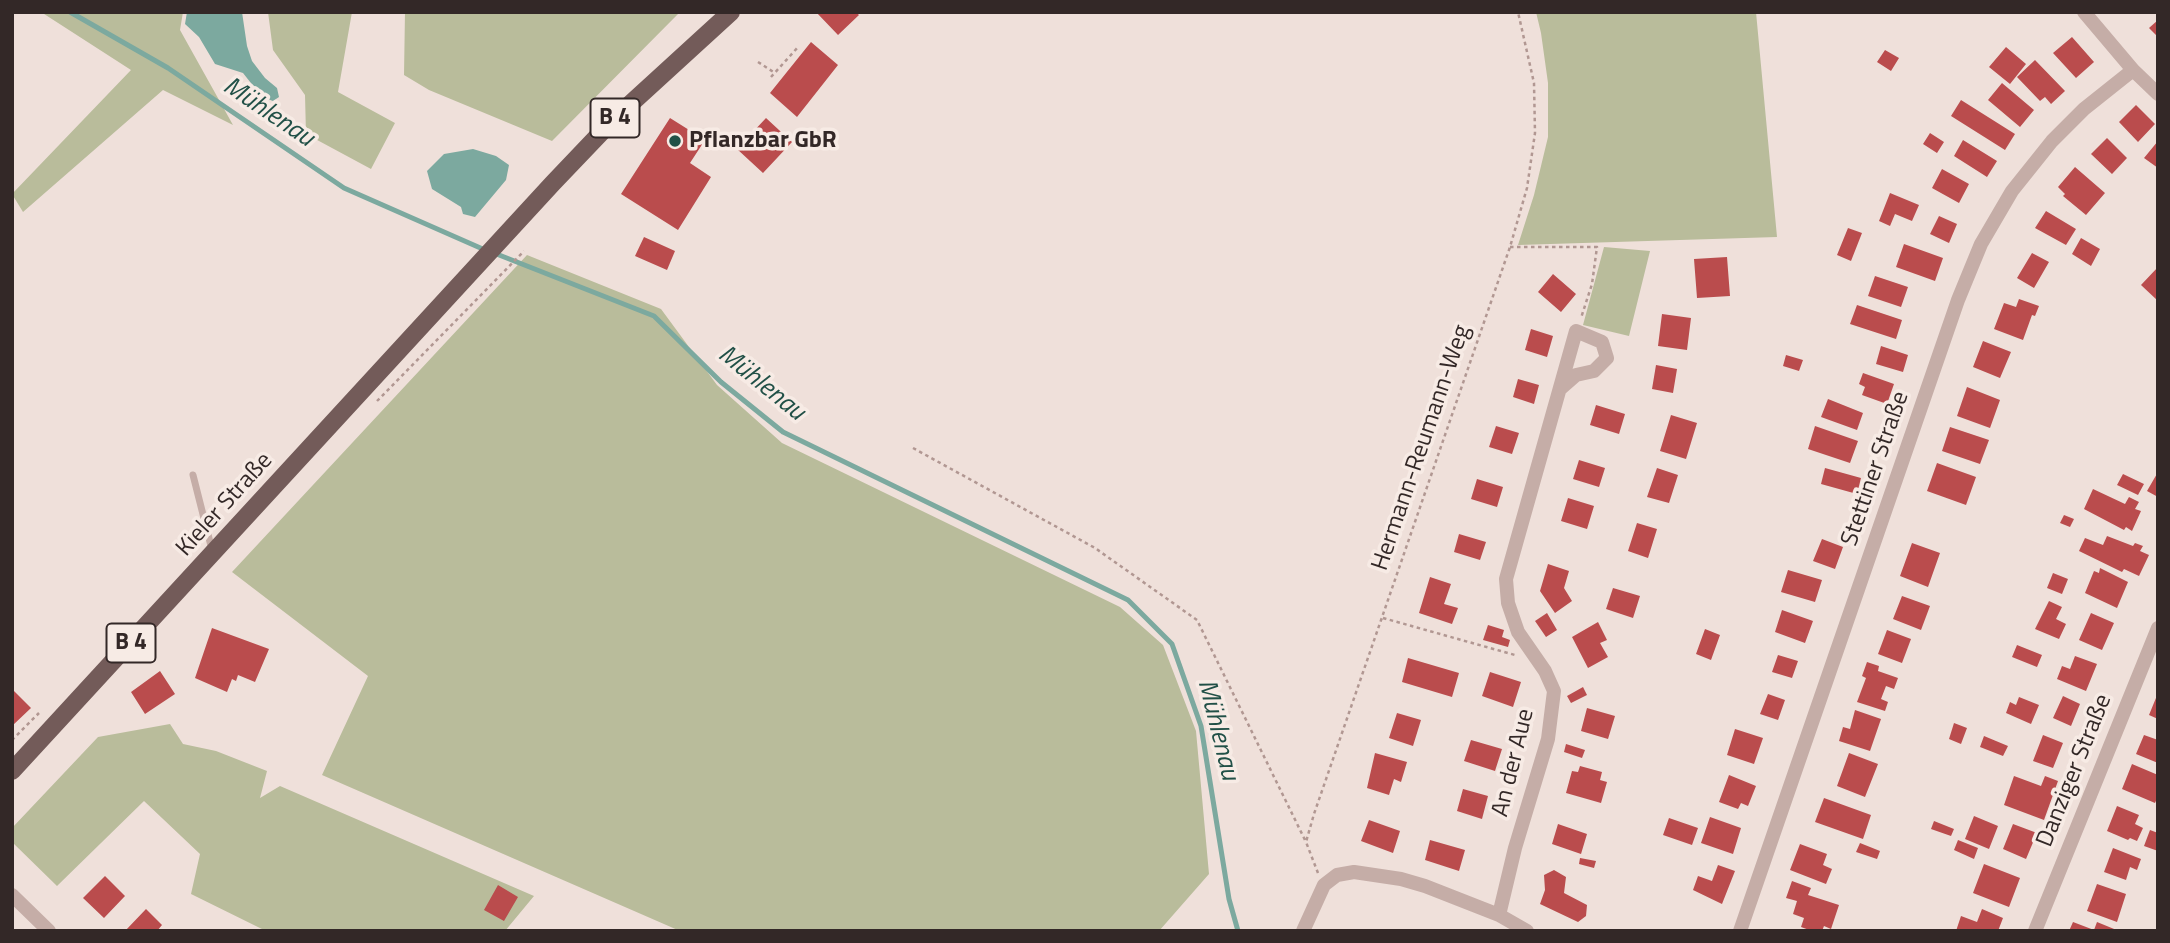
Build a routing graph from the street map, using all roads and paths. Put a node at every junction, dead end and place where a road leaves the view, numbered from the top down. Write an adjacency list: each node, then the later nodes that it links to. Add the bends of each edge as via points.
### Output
1 (731, 12): 17 (main road, Kieler Straße / B 4, via 615,118)
2 (1518, 12): 10 (path, Hermann-Reumann-Weg, via 1534,83 1535,133 1527,188)
3 (2084, 12): 6 (street)
4 (799, 46): 7 (path)
5 (758, 62): 7 (path)
6 (2133, 70): 9 (street); 31 (street, Stettiner Straße, via 2052,141 2012,191 1981,244)
7 (775, 73): 8 (path)
8 (771, 77)
9 (2158, 94)
10 (1510, 247): 13 (path, via 1597,247 1592,284); 18 (path, Hermann-Reumann-Weg)
11 (524, 251): 12 (path)
12 (502, 273)
13 (1576, 331): 14 (street, An der Aue); 14 (street, via 1602,342 1606,358 1594,371 1576,375)
14 (1560, 388): 20 (street, An der Aue, via 1506,579 1518,632)
15 (913, 448): 24 (path, via 1095,548 1197,620)
16 (194, 475): 17 (lane)
17 (213, 554): 23 (main road, Kieler Straße / B 4)
18 (1382, 618): 20 (path); 24 (path, Hermann-Reumann-Weg)
19 (2158, 628): 32 (street, Danziger Straße)
20 (1536, 657): 27 (street, An der Aue, via 1554,691 1548,740)
21 (39, 713): 22 (path)
22 (12, 740)
23 (12, 771)
24 (1306, 842): 25 (path)
25 (1324, 885): 27 (street, via 1337,875 1354,872 1380,876 1425,886); 29 (street)
26 (12, 895): 28 (street)
27 (1499, 915): 30 (street)
28 (49, 931)
29 (1303, 931)
30 (1527, 931)
31 (1740, 931)
32 (2035, 931)

